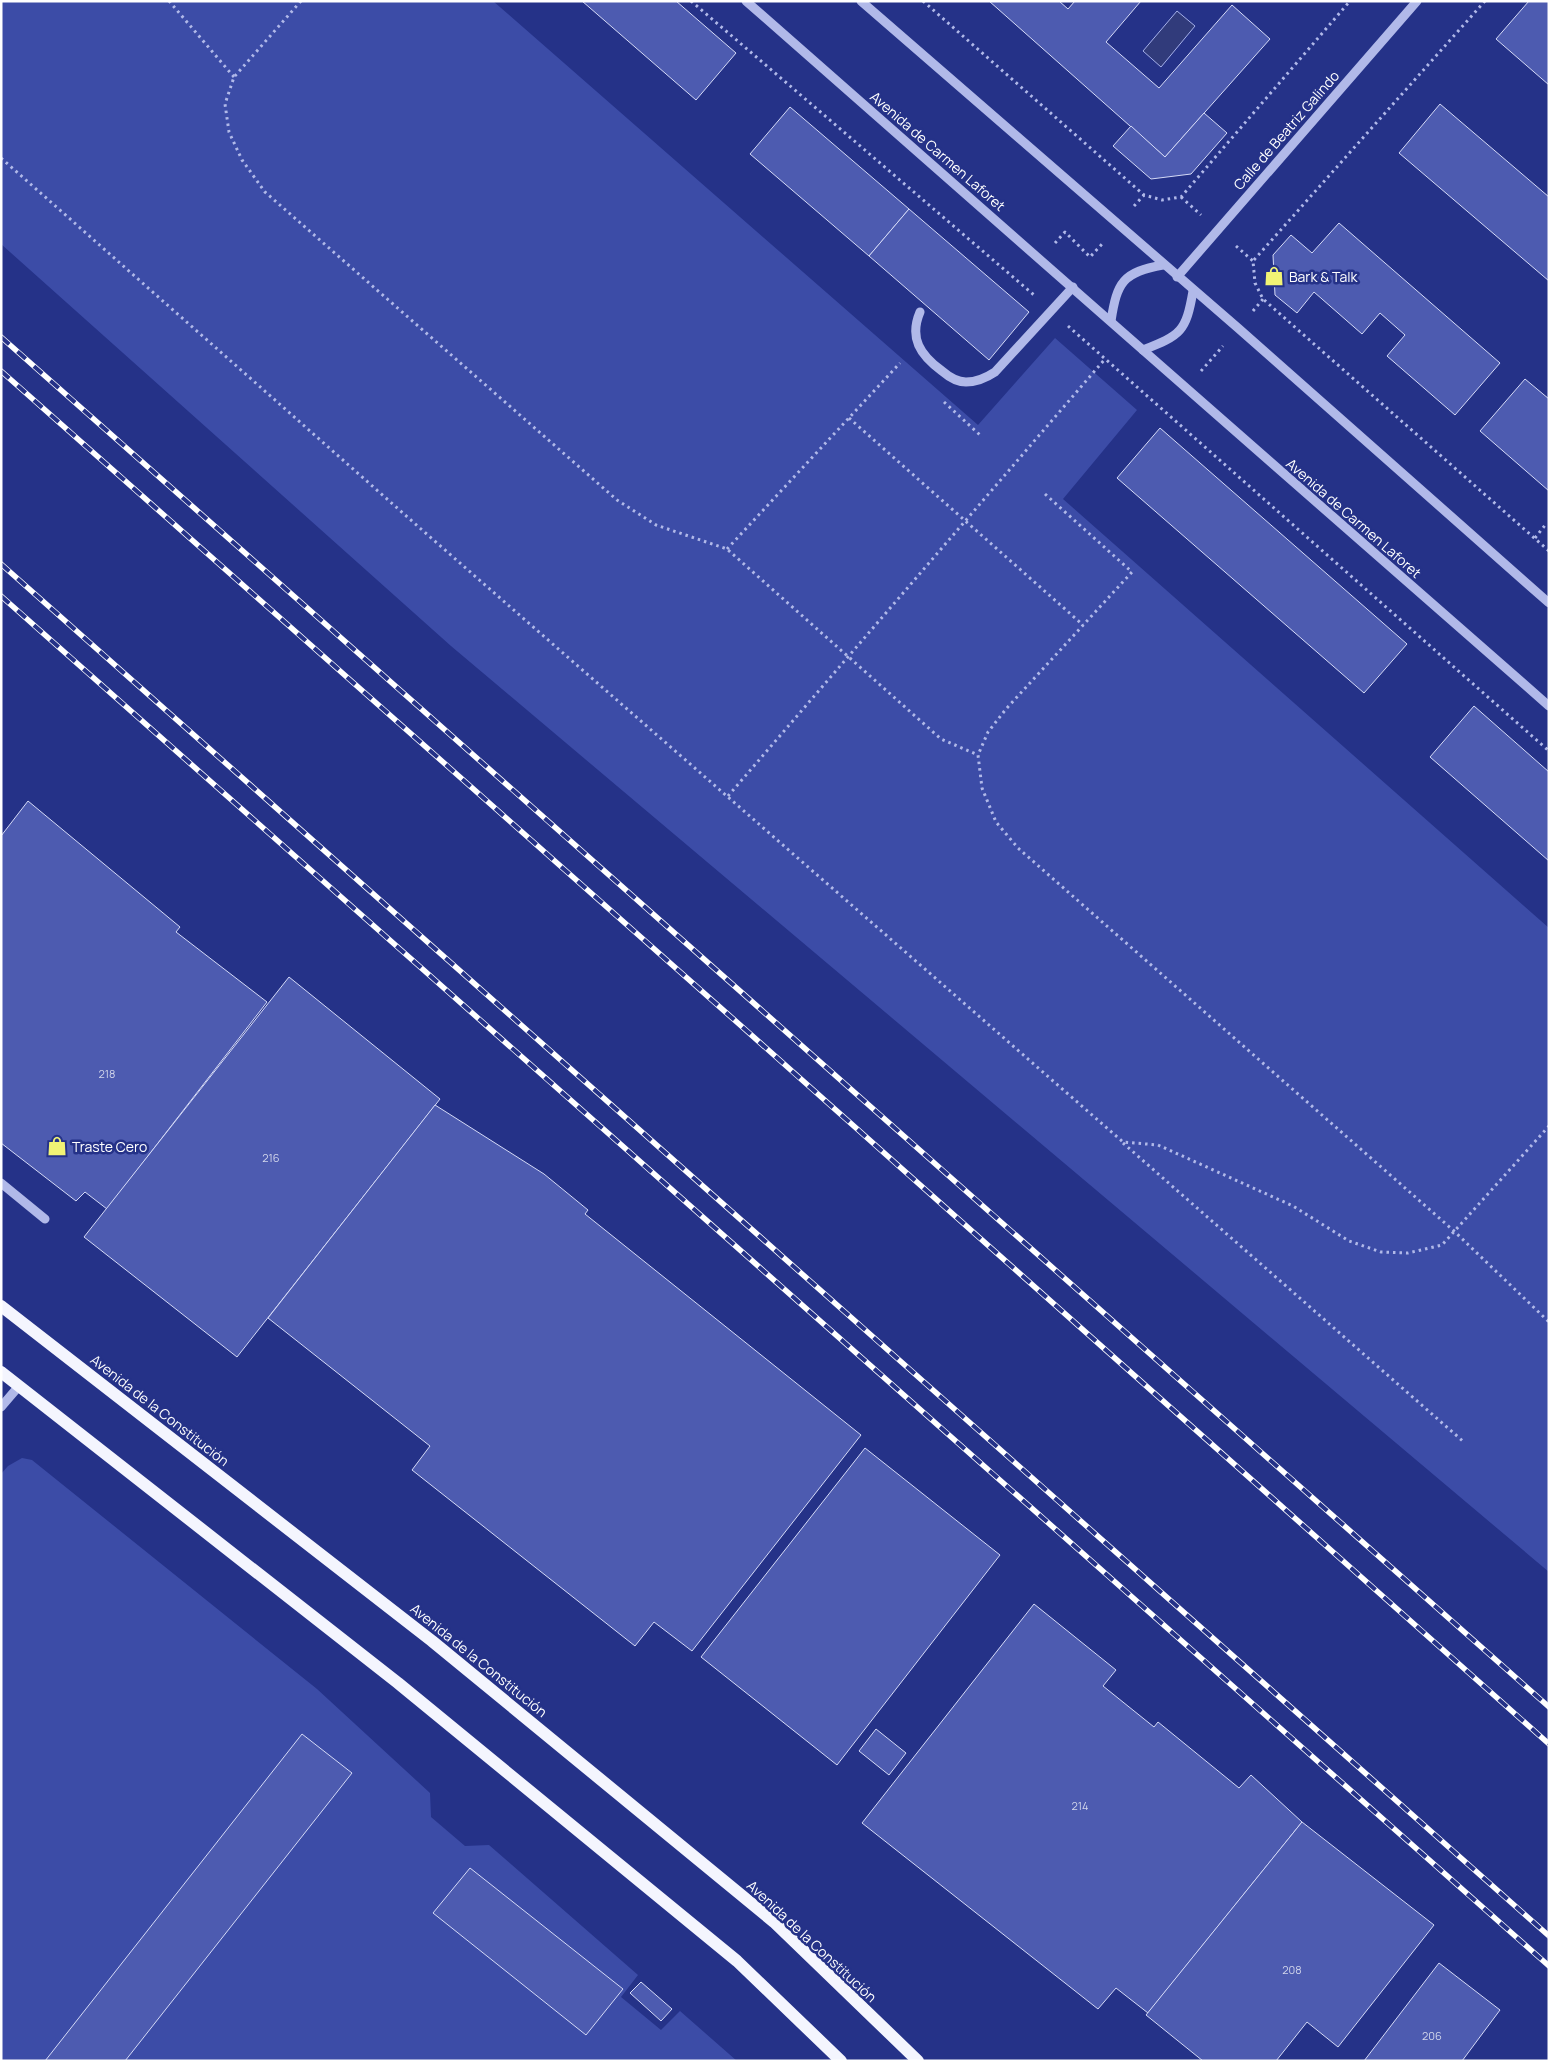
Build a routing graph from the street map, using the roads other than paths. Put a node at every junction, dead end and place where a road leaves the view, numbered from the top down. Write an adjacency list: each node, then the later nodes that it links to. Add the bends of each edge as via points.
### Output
1 (746, 1): 6 (street, Avenida de Carmen Laforet)
2 (861, 1): 4 (street)
3 (1417, 1): 5 (street, Calle de Beatriz Galindo)
4 (1163, 265): 5 (street); 9 (street, via 1141,269 1123,281 1114,301)
5 (1177, 277): 7 (street)
6 (1073, 287): 8 (street, via 984,380 965,382 950,378 933,365 920,350 915,336 915,323); 9 (street, Avenida de Carmen Laforet)
7 (1193, 291): 10 (street, via 1182,330 1168,340); 11 (street)
8 (920, 312)
9 (1111, 321): 10 (street, Avenida de Carmen Laforet)
10 (1143, 350): 12 (street, Avenida de Carmen Laforet)
11 (1549, 603)
12 (1549, 706)
13 (1, 1183): 14 (street)
14 (45, 1219)
15 (1, 1306): 20 (main road, Avenida de la Constitución, via 432,1641 774,1922)
16 (1, 1372): 17 (main road)
17 (19, 1386): 18 (street); 19 (main road, via 398,1683 675,1910 737,1961)
18 (1, 1407)
19 (841, 2061)
20 (918, 2061)

